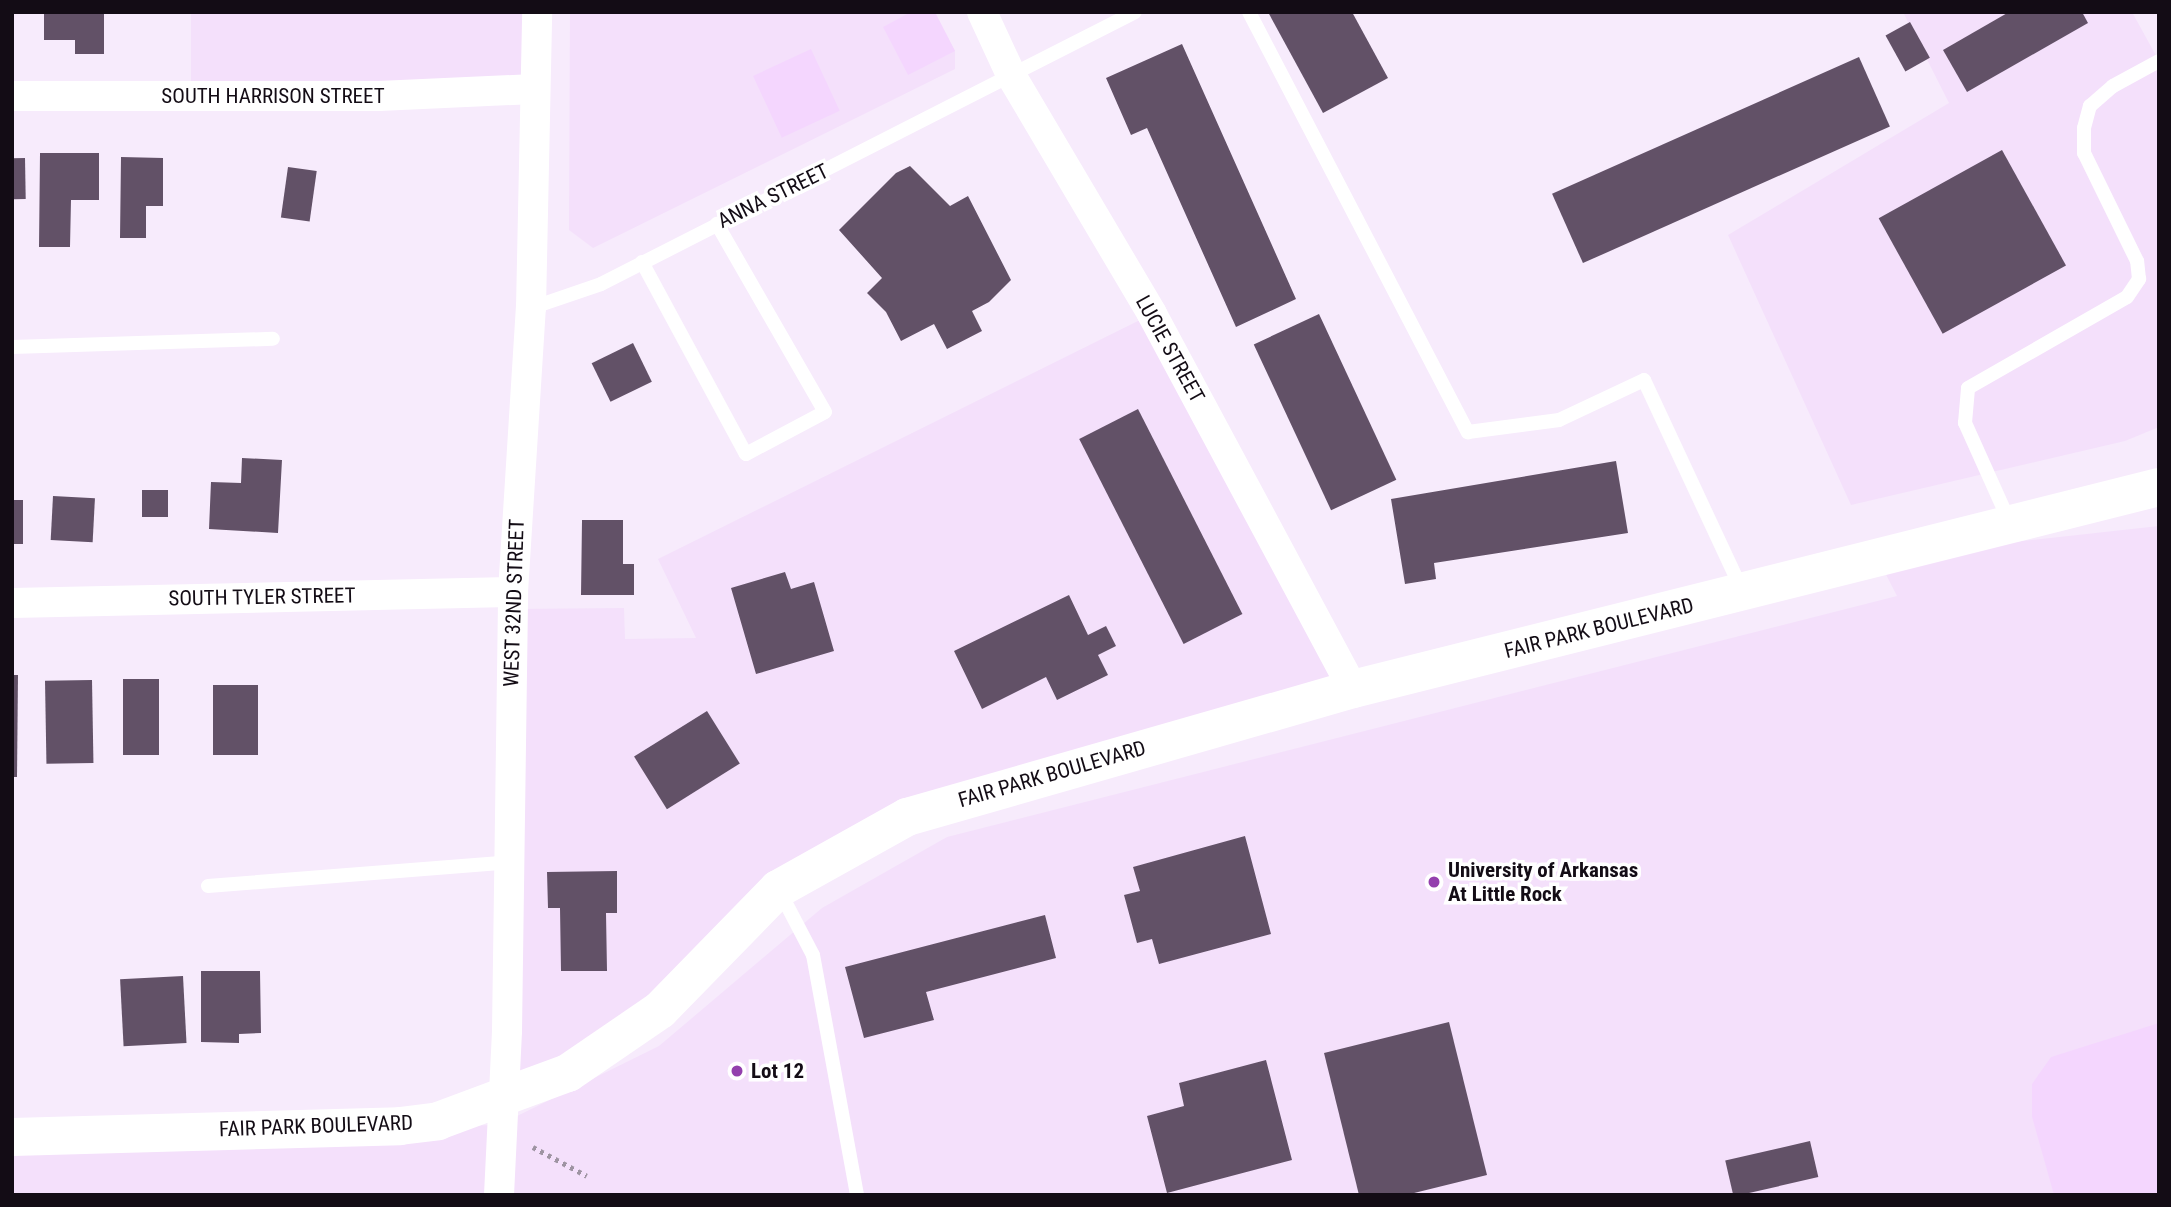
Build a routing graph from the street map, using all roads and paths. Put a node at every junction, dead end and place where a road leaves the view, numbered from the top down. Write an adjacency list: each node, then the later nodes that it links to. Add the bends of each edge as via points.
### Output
1 (537, 12): 7 (street, WEST 32ND STREET)
2 (982, 12): 6 (street, LUCIE STREET)
3 (1135, 12): 6 (lane, ANNA STREET)
4 (1249, 12): 16 (lane, via 1468,432 1559,420 1644,380)
5 (2159, 61): 15 (lane, via 2113,86 2090,106 2084,128 2084,152 2137,261 2139,279 2127,297 1968,388 1965,423)
6 (1012, 77): 9 (lane, ANNA STREET); 19 (street, LUCIE STREET, via 1152,314)
7 (534, 89): 8 (street, SOUTH HARRISON STREET, via 379,96); 11 (street, WEST 32ND STREET)
8 (12, 96)
9 (717, 224): 10 (lane, ANNA STREET); 10 (lane, via 825,412 746,454)
10 (642, 262): 11 (lane, ANNA STREET, via 601,284)
11 (531, 308): 17 (street, WEST 32ND STREET)
12 (273, 339): 13 (lane)
13 (12, 347)
14 (2159, 487): 15 (street, FAIR PARK BOULEVARD)
15 (2010, 524): 16 (street, FAIR PARK BOULEVARD)
16 (1743, 591): 19 (street, FAIR PARK BOULEVARD)
17 (513, 592): 18 (street, SOUTH TYLER STREET); 20 (street, WEST 32ND STREET)
18 (12, 603)
19 (1353, 689): 22 (street, FAIR PARK BOULEVARD, via 906,817)
20 (510, 862): 21 (lane); 23 (street, WEST 32ND STREET)
21 (208, 886)
22 (778, 889): 23 (street, FAIR PARK BOULEVARD, via 660,1010 568,1073); 28 (lane, via 813,955)
23 (504, 1099): 24 (street, FAIR PARK BOULEVARD, via 438,1121 400,1126); 27 (street, WEST 32ND STREET)
24 (12, 1137)
25 (533, 1146): 26 (path)
26 (586, 1176)
27 (499, 1195)
28 (857, 1195)

